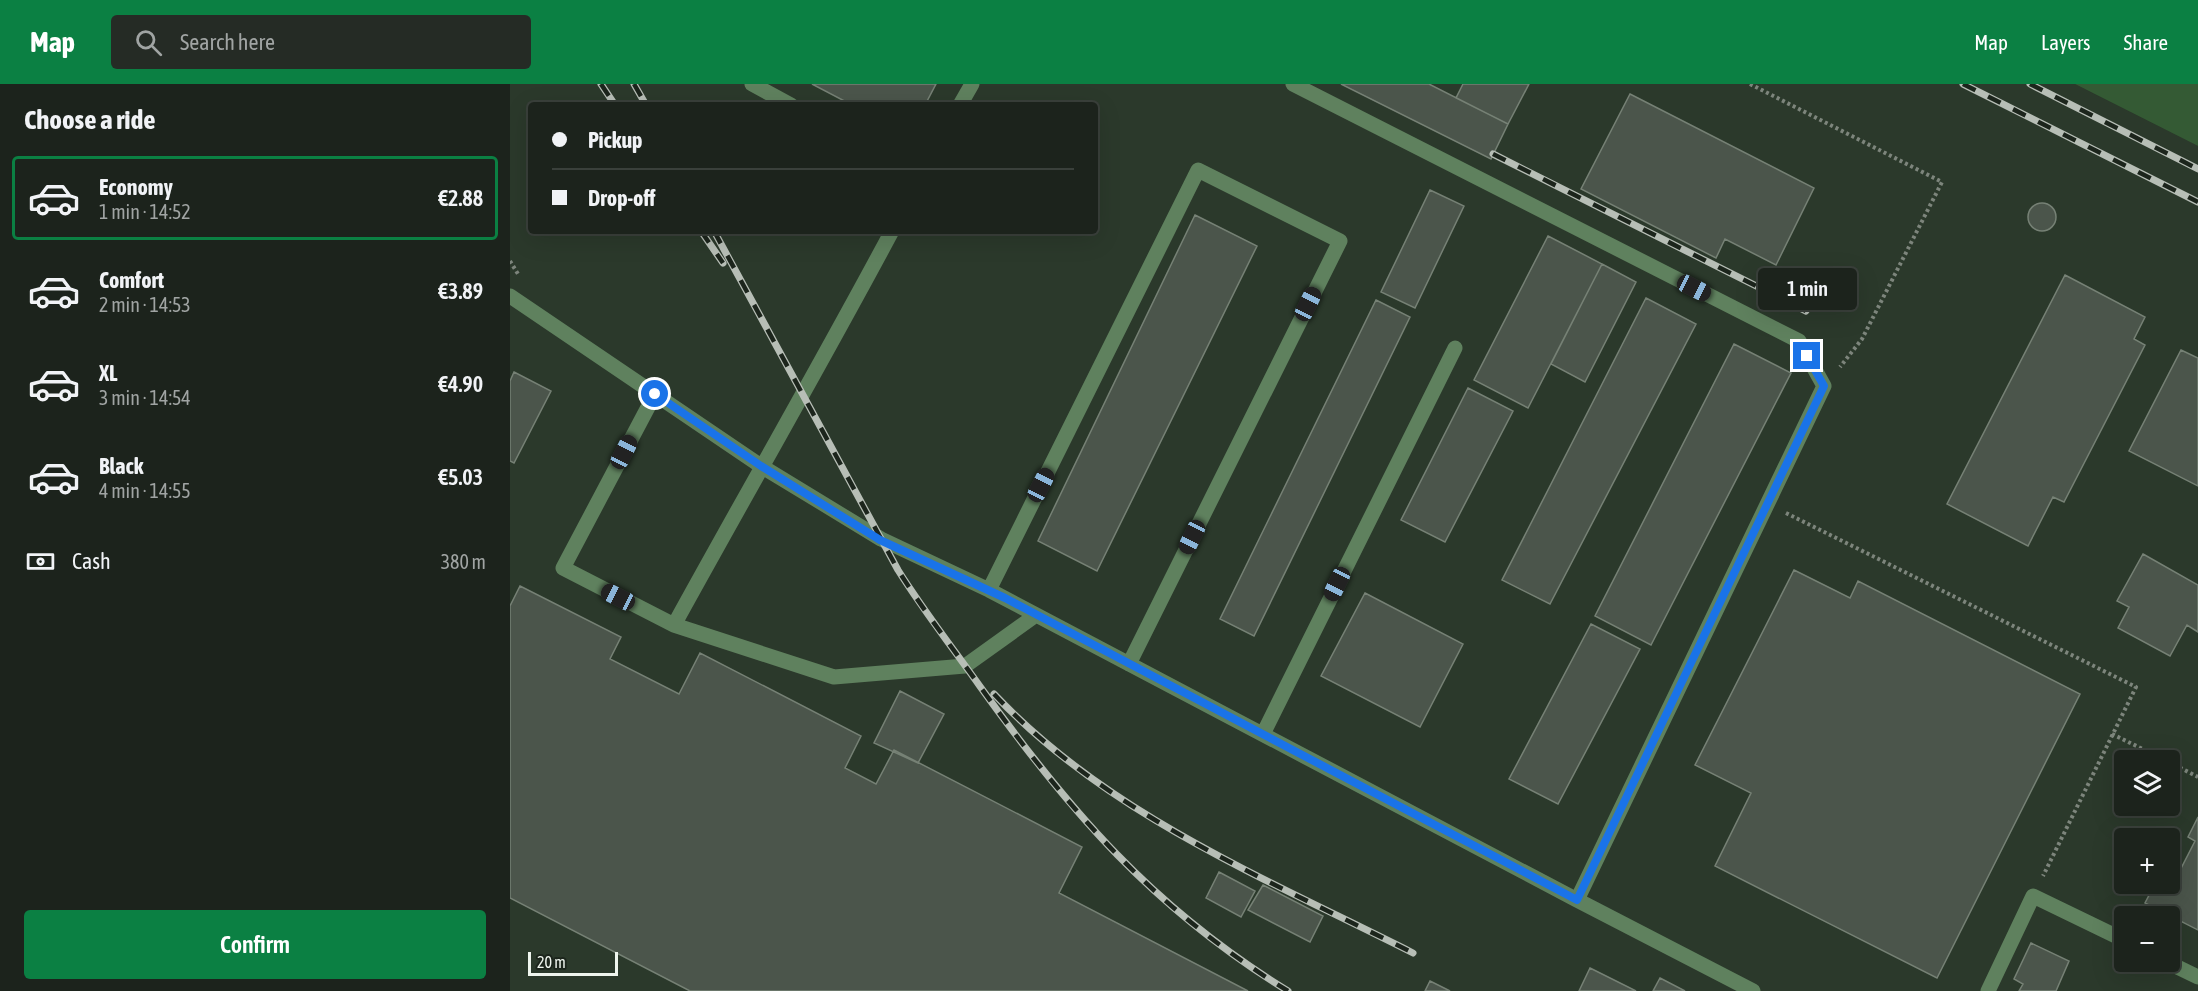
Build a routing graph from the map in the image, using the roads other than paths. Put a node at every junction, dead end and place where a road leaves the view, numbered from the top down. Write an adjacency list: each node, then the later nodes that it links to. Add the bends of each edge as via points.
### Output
1 (752, 84): 4 (lane)
2 (972, 84): 5 (lane)
3 (1293, 84): 16 (lane, via 1799,341 1824,386)
4 (785, 102)
5 (962, 102)
6 (890, 234): 10 (lane, via 803,398)
7 (510, 296): 9 (lane)
8 (1455, 348): 15 (lane)
9 (655, 394): 10 (lane); 13 (lane, via 563,568)
10 (761, 466): 11 (lane, via 880,540); 13 (lane)
11 (989, 590): 12 (lane); 14 (lane, via 1198,170 1340,241)
12 (1036, 615): 13 (lane, via 965,666 834,677); 14 (lane)
13 (674, 625)
14 (1129, 664): 15 (lane)
15 (1263, 734): 16 (lane)
16 (1577, 900): 20 (lane)
17 (2114, 935): 21 (lane, via 2033,896)
18 (2180, 968): 19 (lane)
19 (2198, 977)
20 (1753, 991)
21 (1988, 991)

